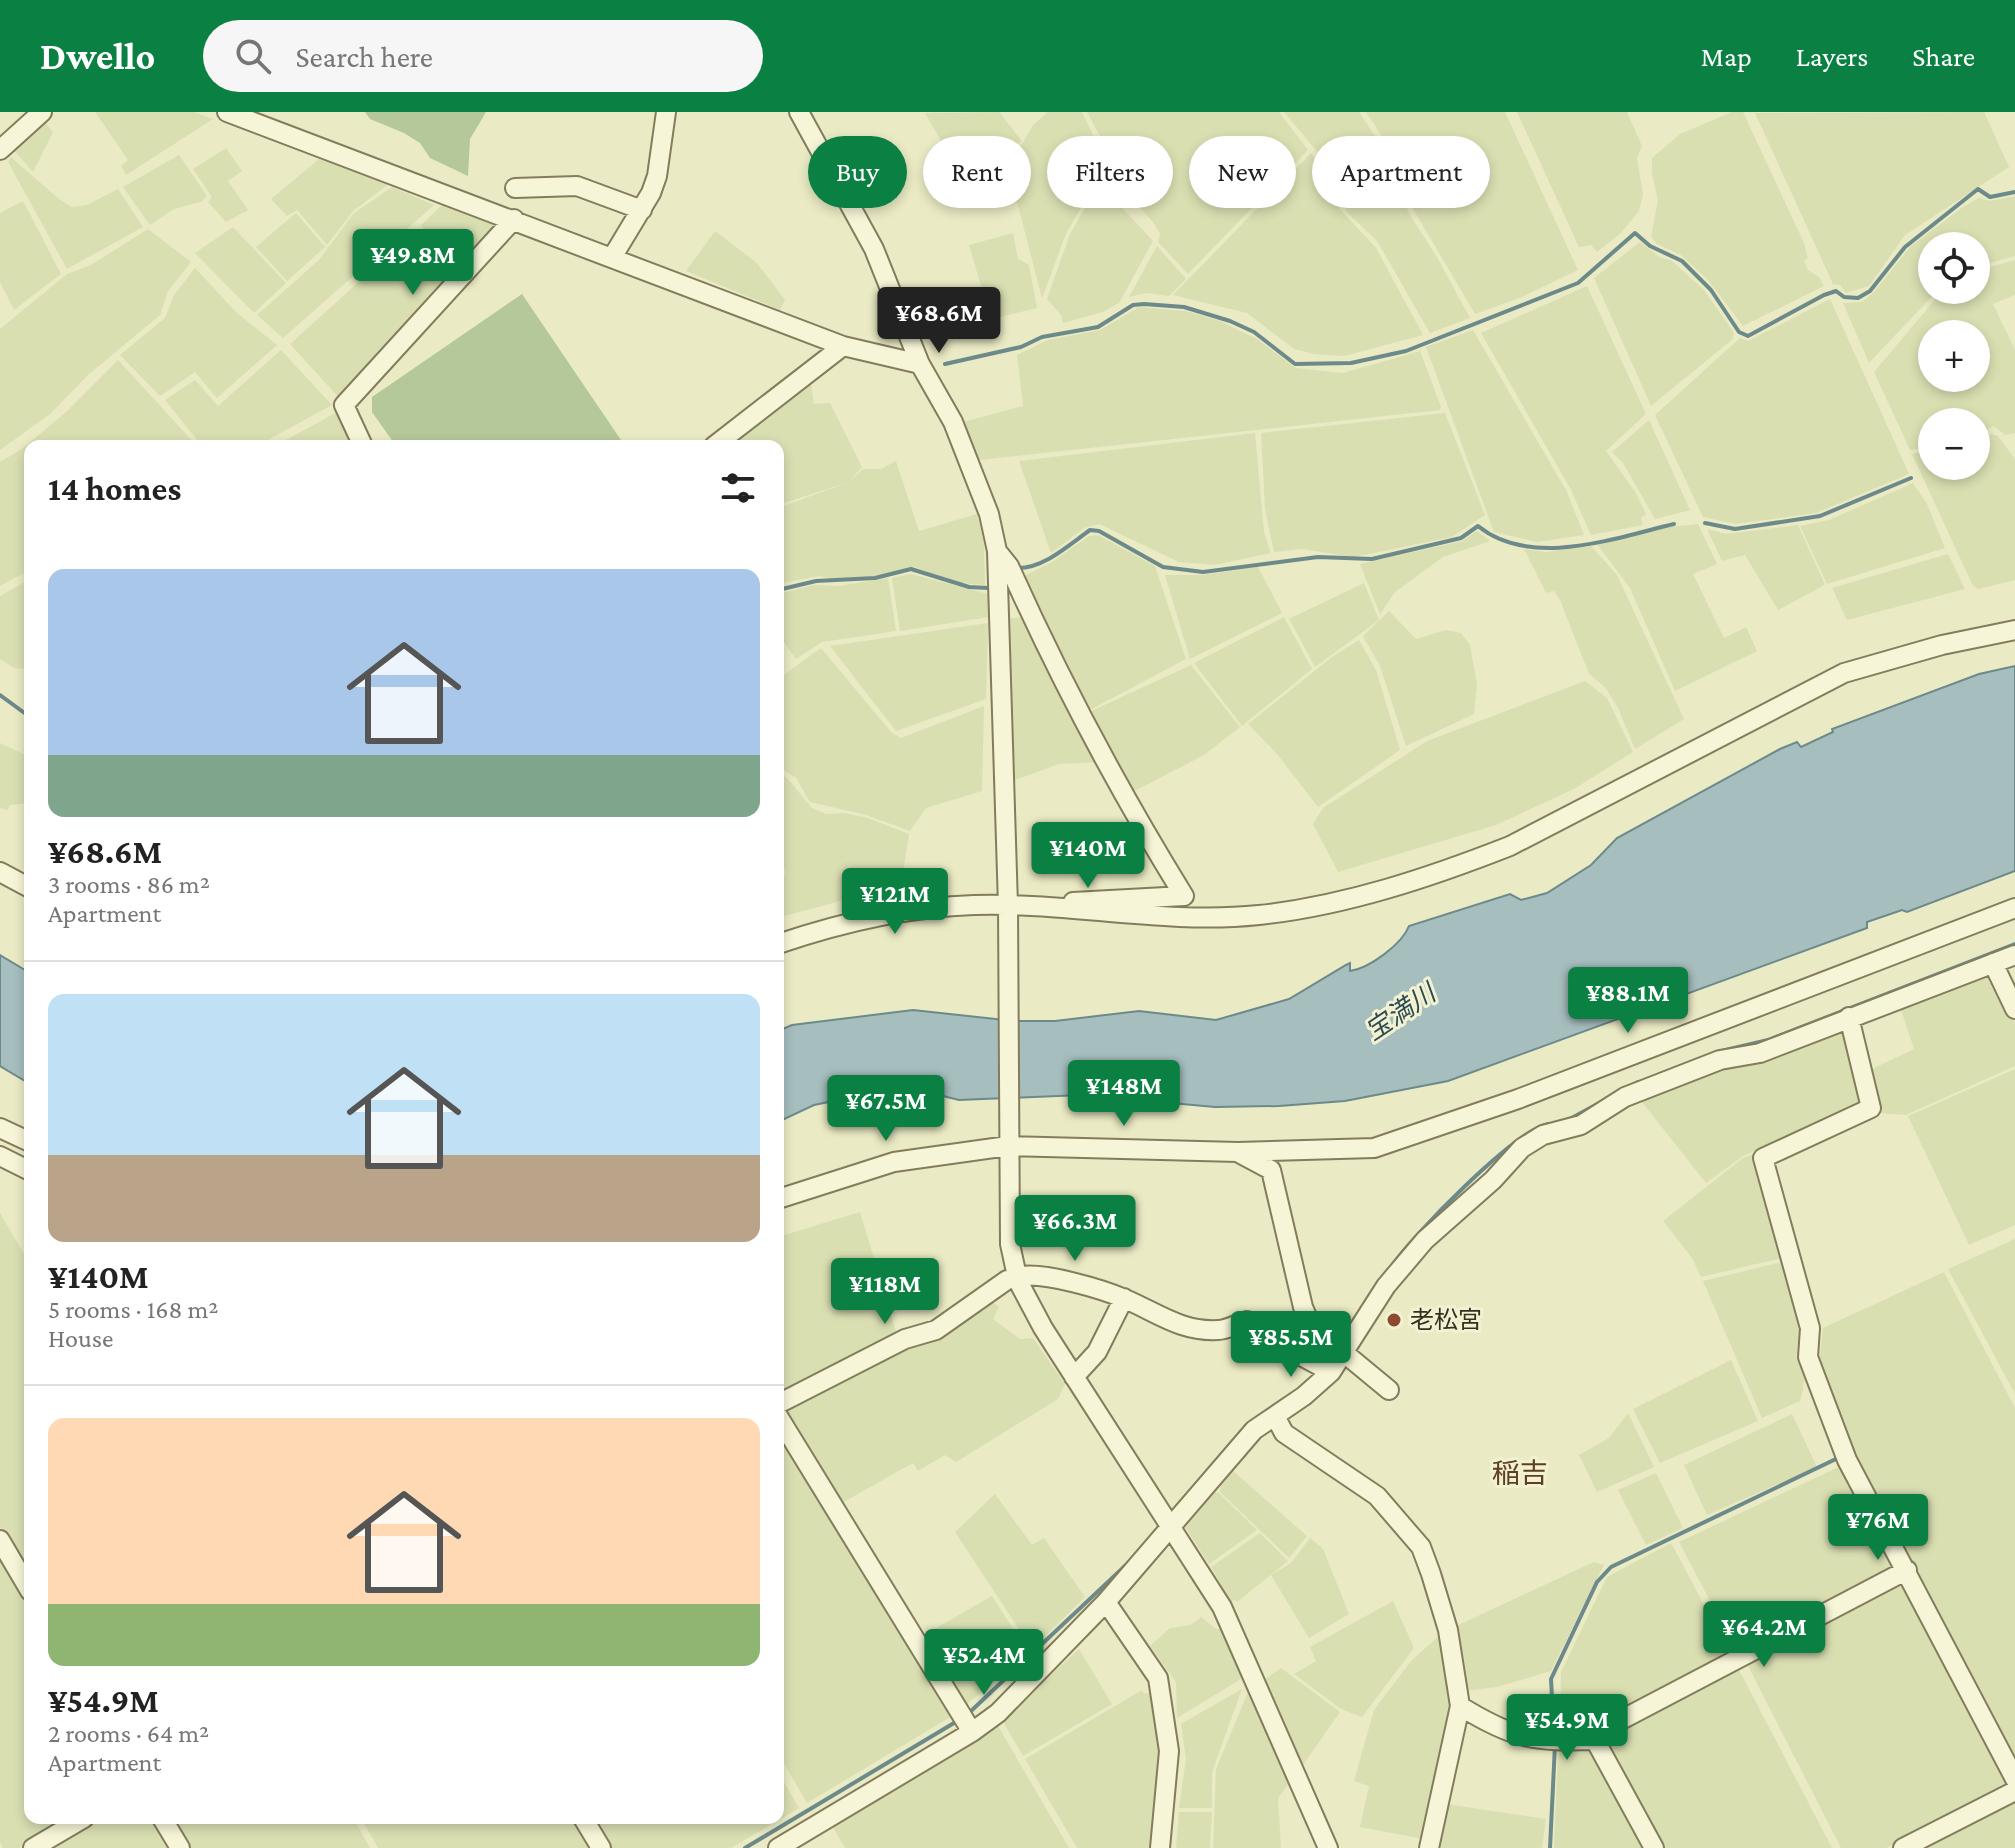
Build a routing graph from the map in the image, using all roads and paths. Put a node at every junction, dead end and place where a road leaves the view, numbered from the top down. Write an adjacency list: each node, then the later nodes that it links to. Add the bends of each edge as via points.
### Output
1 (42, 112): 5 (street)
2 (666, 112): 7 (street, via 657,176)
3 (799, 112): 11 (street, via 874,249)
4 (237, 113): 8 (street)
5 (0, 150)
6 (515, 188): 7 (street, via 577,186)
7 (642, 210): 9 (street)
8 (514, 219): 9 (street); 12 (street, via 344,405)
9 (613, 256): 10 (street)
10 (843, 346): 11 (street); 13 (street)
11 (920, 364): 14 (street, via 953,422 989,514)
12 (360, 440)
13 (722, 440)
14 (997, 551): 18 (street, via 1009,566 1057,674 1184,896 1088,899); 20 (street)
15 (2015, 630): 18 (street, via 1844,673 1552,826 1453,869 1259,915 1165,916)
16 (0, 872): 17 (street)
17 (24, 885)
18 (1049, 908): 20 (street)
19 (2015, 908): 30 (street, via 1408,1139 1374,1148)
20 (1008, 912): 21 (street, via 972,905 903,913); 27 (street)
21 (784, 942)
22 (2015, 955): 23 (street)
23 (1993, 963): 24 (street); 25 (street)
24 (2015, 1009)
25 (1849, 1017): 36 (street, via 1625,1097 1581,1125 1543,1135 1522,1148 1425,1240 1386,1286); 45 (street, via 1871,1108 1763,1158 1810,1328 1808,1357 1847,1460)
26 (0, 1128): 28 (street)
27 (1008, 1137): 29 (street); 34 (street, via 894,1162); 38 (street, via 1010,1244 1018,1281)
28 (24, 1139)
29 (1238, 1152): 30 (street); 33 (street)
30 (1302, 1152): 33 (street)
31 (0, 1156): 32 (street)
32 (24, 1168)
33 (1271, 1170): 37 (street, via 1303,1307)
34 (784, 1197)
35 (1124, 1298): 37 (street, via 1168,1322 1196,1330 1222,1331 1247,1321 1259,1325 1281,1345); 38 (street, via 1097,1352); 40 (street, via 1055,1278 1015,1278 936,1330 905,1339)
36 (1343, 1352): 37 (street); 39 (street)
37 (1331, 1372): 41 (street)
38 (1074, 1377): 43 (street)
39 (1389, 1390)
40 (784, 1401)
41 (1275, 1416): 43 (street, via 1254,1430); 48 (street, via 1284,1433 1377,1496 1421,1547 1448,1630)
42 (784, 1426): 49 (street)
43 (1174, 1526): 47 (street); 61 (street, via 1239,1641)
44 (0, 1540): 46 (street)
45 (1907, 1570): 50 (street, via 1600,1731); 51 (street)
46 (24, 1581)
47 (1106, 1602): 49 (street, via 998,1713); 60 (street, via 1158,1678 1169,1751)
48 (1460, 1706): 50 (street, via 1528,1740); 62 (street)
49 (972, 1732): 59 (street)
50 (1595, 1740): 63 (street)
51 (2015, 1779)
52 (2015, 1791): 64 (street)
53 (74, 1824): 56 (street)
54 (166, 1824): 57 (street)
55 (587, 1824): 58 (street)
56 (33, 1848)
57 (180, 1848)
58 (601, 1848)
59 (778, 1848)
60 (1160, 1848)
61 (1328, 1848)
62 (1429, 1848)
63 (1654, 1848)
64 (1903, 1848)

